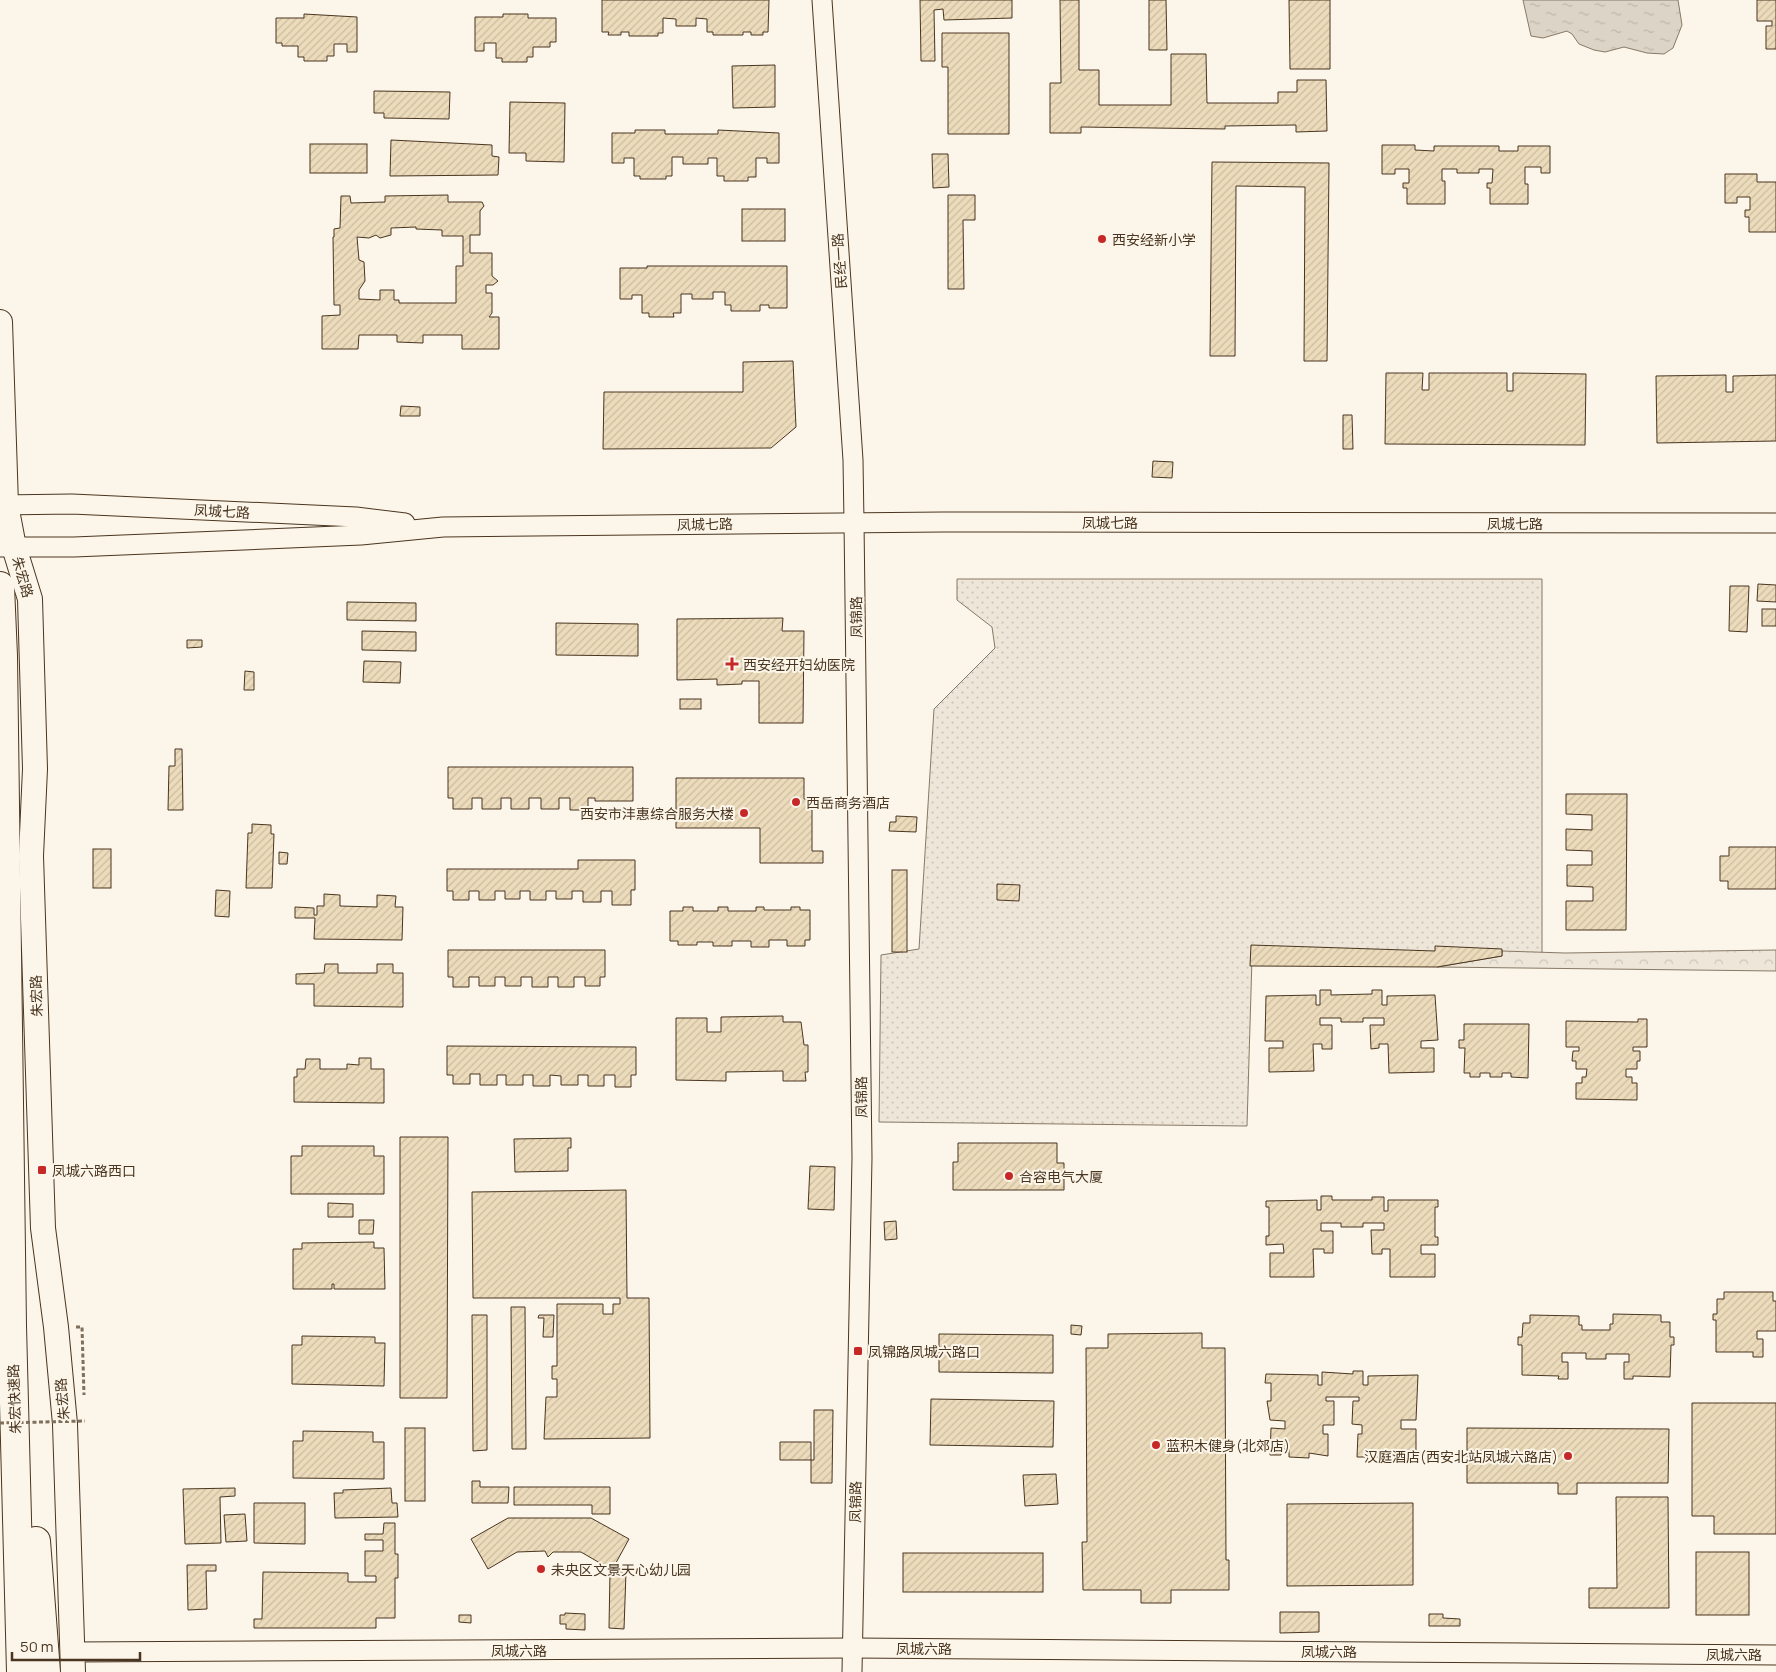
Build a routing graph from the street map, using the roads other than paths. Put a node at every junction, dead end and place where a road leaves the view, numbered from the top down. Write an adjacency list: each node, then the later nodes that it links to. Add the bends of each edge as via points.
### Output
1 (822, 0): 4 (street, 民经一路, via 853,460)
2 (0, 322): 3 (main road, 朱宏路)
3 (3, 505): 6 (street, 凤城七路, via 72,504 336,516); 7 (main road, 朱宏路)
4 (854, 522): 5 (street, 凤城七路); 6 (street, 凤城七路); 10 (street, 凤锦路, via 862,1158)
5 (1776, 523)
6 (444, 527): 7 (street, 凤城七路, via 360,535)
7 (7, 547): 12 (main road, 朱宏路, via 30,599 35,769 31,856 43,1228 65,1424)
8 (0, 586): 9 (highway, 朱宏快速路)
9 (12, 1326): 13 (highway, 朱宏快速路); 14 (highway, via 35,1534)
10 (852, 1648): 11 (street, 凤城六路); 12 (street, 凤城六路); 15 (street, 凤锦路)
11 (1776, 1655)
12 (73, 1662)
13 (22, 1672)
14 (46, 1672)
15 (852, 1672)

